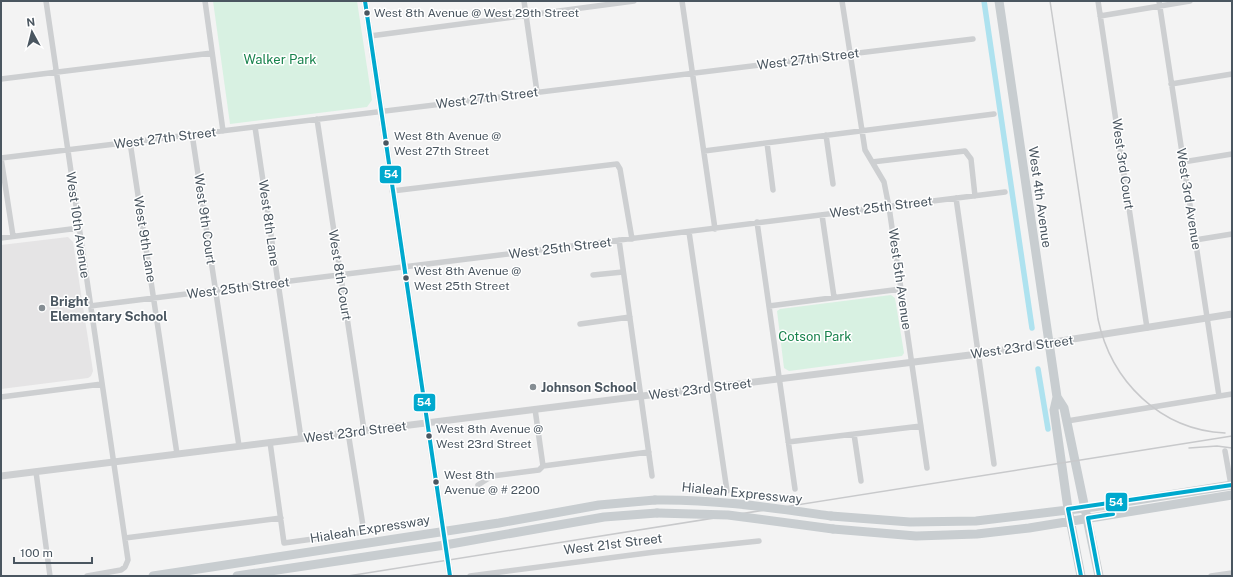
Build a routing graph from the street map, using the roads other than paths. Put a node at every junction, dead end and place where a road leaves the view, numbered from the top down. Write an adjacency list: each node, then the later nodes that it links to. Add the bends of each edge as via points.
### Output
1 (46, 1): 18 (street, West 10th Avenue)
2 (205, 1): 16 (street)
3 (365, 1): 14 (street)
4 (524, 1): 12 (street)
5 (634, 1): 12 (street)
6 (682, 1): 19 (street)
7 (842, 1): 17 (street, West 5th Avenue)
8 (999, 1): 74 (main road, West 4th Avenue)
9 (1098, 1): 13 (street, West 3rd Court)
10 (1190, 1): 11 (street)
11 (1159, 4): 13 (street); 22 (street, West 3rd Avenue)
12 (526, 16): 14 (street); 23 (street)
13 (1100, 16): 73 (street, West 3rd Court)
14 (370, 36): 24 (street)
15 (973, 39): 17 (street, West 27th Street)
16 (212, 52): 18 (street); 28 (street)
17 (850, 53): 19 (street, West 27th Street); 29 (street, West 5th Avenue)
18 (57, 72): 21 (street); 34 (street, West 10th Avenue)
19 (692, 74): 23 (street, West 27th Street); 35 (street)
20 (1232, 74): 22 (street)
21 (1, 79)
22 (1171, 84): 39 (street, West 3rd Avenue)
23 (537, 92): 24 (street, West 27th Street)
24 (381, 111): 26 (street, West 27th Street); 42 (street)
25 (994, 114): 29 (street)
26 (317, 119): 27 (street, West 27th Street); 60 (street, West 8th Court)
27 (255, 127): 28 (street, West 27th Street); 62 (street, West 8th Lane)
28 (223, 131): 30 (street, West 27th Street)
29 (861, 131): 31 (street); 38 (street, West 5th Avenue, via 864,150)
30 (192, 134): 32 (street, West 27th Street); 64 (street, West 9th Court)
31 (826, 135): 33 (street); 40 (street)
32 (130, 142): 34 (street, West 27th Street); 66 (street, West 9th Lane)
33 (767, 143): 35 (street); 41 (street)
34 (67, 150): 37 (street, West 27th Street); 49 (street, West 10th Avenue)
35 (704, 151): 50 (street)
36 (1232, 154): 39 (street)
37 (1, 158): 53 (street)
38 (872, 162): 44 (street, via 965,151 971,159); 46 (street, West 5th Avenue, via 884,182)
39 (1183, 162): 57 (street, West 3rd Avenue)
40 (833, 184)
41 (773, 190)
42 (392, 191): 55 (street, via 617,164); 58 (street)
43 (1005, 192): 44 (street, West 25th Street)
44 (975, 196): 45 (street, West 25th Street)
45 (956, 198): 46 (street, West 25th Street); 75 (street)
46 (889, 207): 47 (street, West 25th Street); 63 (street, West 5th Avenue)
47 (822, 215): 48 (street, West 25th Street); 65 (street)
48 (756, 222): 50 (street, West 25th Street); 68 (street)
49 (79, 228): 53 (street); 67 (street, West 10th Avenue)
50 (715, 229): 51 (street, West 25th Street)
51 (689, 232): 55 (street, West 25th Street); 79 (street)
52 (1232, 234): 57 (street)
53 (13, 236): 54 (street)
54 (1, 238)
55 (632, 239): 56 (street, West 25th Street)
56 (619, 240): 58 (street, West 25th Street); 59 (street)
57 (1195, 240): 71 (street, West 3rd Avenue)
58 (403, 267): 60 (street, West 25th Street); 87 (street)
59 (623, 272): 61 (street); 70 (street)
60 (340, 275): 62 (street, West 25th Street); 89 (street, West 8th Court)
61 (593, 275)
62 (278, 283): 64 (street, West 25th Street); 92 (street, West 8th Lane)
63 (901, 289): 65 (street); 76 (street, West 5th Avenue)
64 (216, 291): 66 (street, West 25th Street); 95 (street, West 9th Court)
65 (834, 297): 68 (street)
66 (154, 298): 67 (street, West 25th Street); 98 (street, West 9th Lane)
67 (90, 306): 78 (street, West 10th Avenue)
68 (769, 306): 77 (street)
69 (1232, 314): 71 (street, West 23rd Street)
70 (630, 317): 72 (street); 81 (street)
71 (1207, 318): 73 (street, West 23rd Street); 82 (street, West 3rd Avenue)
72 (580, 324)
73 (1147, 328): 74 (street, West 23rd Street)
74 (1049, 344): 75 (street, West 23rd Street); 84 (main road, West 4th Avenue)
75 (978, 354): 76 (street, West 23rd Street); 100 (street)
76 (912, 362): 77 (street, West 23rd Street); 88 (street, West 5th Avenue)
77 (780, 379): 79 (street, West 23rd Street); 94 (street)
78 (102, 384): 83 (street); 99 (street, West 10th Avenue)
79 (712, 388): 81 (street, West 23rd Street); 110 (street)
80 (1232, 394): 82 (street)
81 (642, 396): 85 (street, West 23rd Street); 97 (street)
82 (1219, 396): 86 (street)
83 (1, 397)
84 (1057, 397): 86 (main road, West 4th Avenue, via 1064,408); 113 (main road, West 4th Avenue, via 1054,410)
85 (535, 409): 87 (street, West 23rd Street); 101 (street)
86 (1067, 421): 112 (main road, West 4th Avenue)
87 (427, 423): 89 (street, West 23rd Street); 117 (street)
88 (921, 426): 91 (street); 102 (street, West 5th Avenue)
89 (364, 430): 90 (street, West 23rd Street)
90 (348, 432): 92 (street, West 23rd Street); 114 (street, via 364,532 284,543)
91 (854, 434): 94 (street); 106 (street)
92 (300, 438): 93 (street, West 23rd Street)
93 (270, 442): 95 (street, West 23rd Street); 114 (street)
94 (788, 442): 109 (street)
95 (239, 446): 98 (street, West 23rd Street)
96 (1225, 451): 108 (street)
97 (649, 452): 101 (street); 105 (street)
98 (177, 454): 99 (street, West 23rd Street)
99 (114, 463): 103 (street, West 23rd Street); 118 (street, West 10th Avenue)
100 (994, 464)
101 (543, 466): 107 (street, via 539,470 492,476)
102 (927, 468)
103 (36, 472): 104 (street, West 23rd Street); 122 (street)
104 (1, 476)
105 (652, 476)
106 (861, 480)
107 (478, 485)
108 (1231, 485): 112 (main road)
109 (795, 489)
110 (727, 491)
111 (1232, 495): 115 (main road)
112 (1085, 508): 113 (main road); 115 (main road, West 4th Avenue)
113 (1068, 510): 116 (main road, West 4th Avenue); 117 (main road, Hialeah Expressway, bridge, via 944,523 831,516 709,501 655,500 599,504 499,523)
114 (281, 518): 118 (street)
115 (1088, 518): 116 (main road); 129 (main road, West 4th Avenue)
116 (1070, 521): 120 (main road, Hialeah Expressway, bridge, via 1009,531 946,536 881,534 728,515 657,513 604,517); 128 (main road, West 4th Avenue)
117 (442, 530): 120 (street); 124 (main road, Hialeah Expressway)
118 (125, 538): 123 (street, West 10th Avenue, via 128,560 125,567 121,570)
119 (759, 541): 127 (street, West 21st Street)
120 (445, 545): 125 (main road, Hialeah Expressway); 126 (street)
121 (1232, 573): 130 (street)
122 (50, 576)
123 (86, 576)
124 (153, 576)
125 (237, 576)
126 (450, 576)
127 (470, 576)
128 (1081, 576)
129 (1099, 576)
130 (1211, 576)

